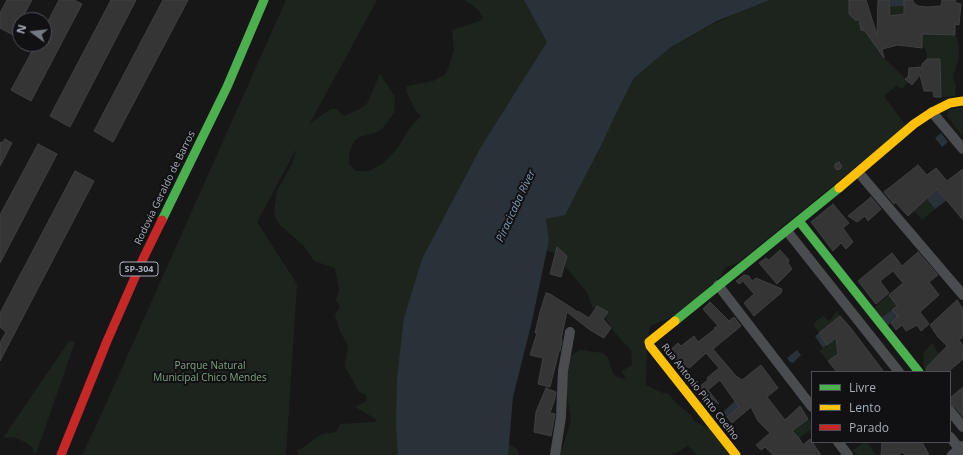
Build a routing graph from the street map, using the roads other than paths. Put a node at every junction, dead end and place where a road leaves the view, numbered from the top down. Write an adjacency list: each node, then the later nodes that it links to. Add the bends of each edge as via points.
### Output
1 (264, 0): 3 (main road, Rodovia Geraldo de Barros / SP-304)
2 (248, 15): 3 (main road, Rodovia Geraldo de Barros / SP-304)
3 (227, 88): 21 (main road, Rodovia Geraldo de Barros / SP-304, via 143,260)
4 (963, 102): 5 (main road, via 950,103)
5 (932, 112): 6 (street); 7 (main road, via 914,124)
6 (963, 149)
7 (859, 172): 8 (main road); 11 (street)
8 (799, 221): 9 (main road); 14 (main road)
9 (787, 231): 10 (main road); 13 (street)
10 (718, 285): 15 (street); 23 (main road, Rua Antonio Pinto Coelho, via 649,342)
11 (963, 295)
12 (570, 332): 22 (street, via 563,371 561,417)
13 (898, 371)
14 (918, 371)
15 (811, 407)
16 (951, 412): 17 (street)
17 (963, 427)
18 (951, 439): 20 (street)
19 (839, 443): 24 (street)
20 (959, 451)
21 (61, 455)
22 (555, 455)
23 (736, 455)
24 (848, 455)

